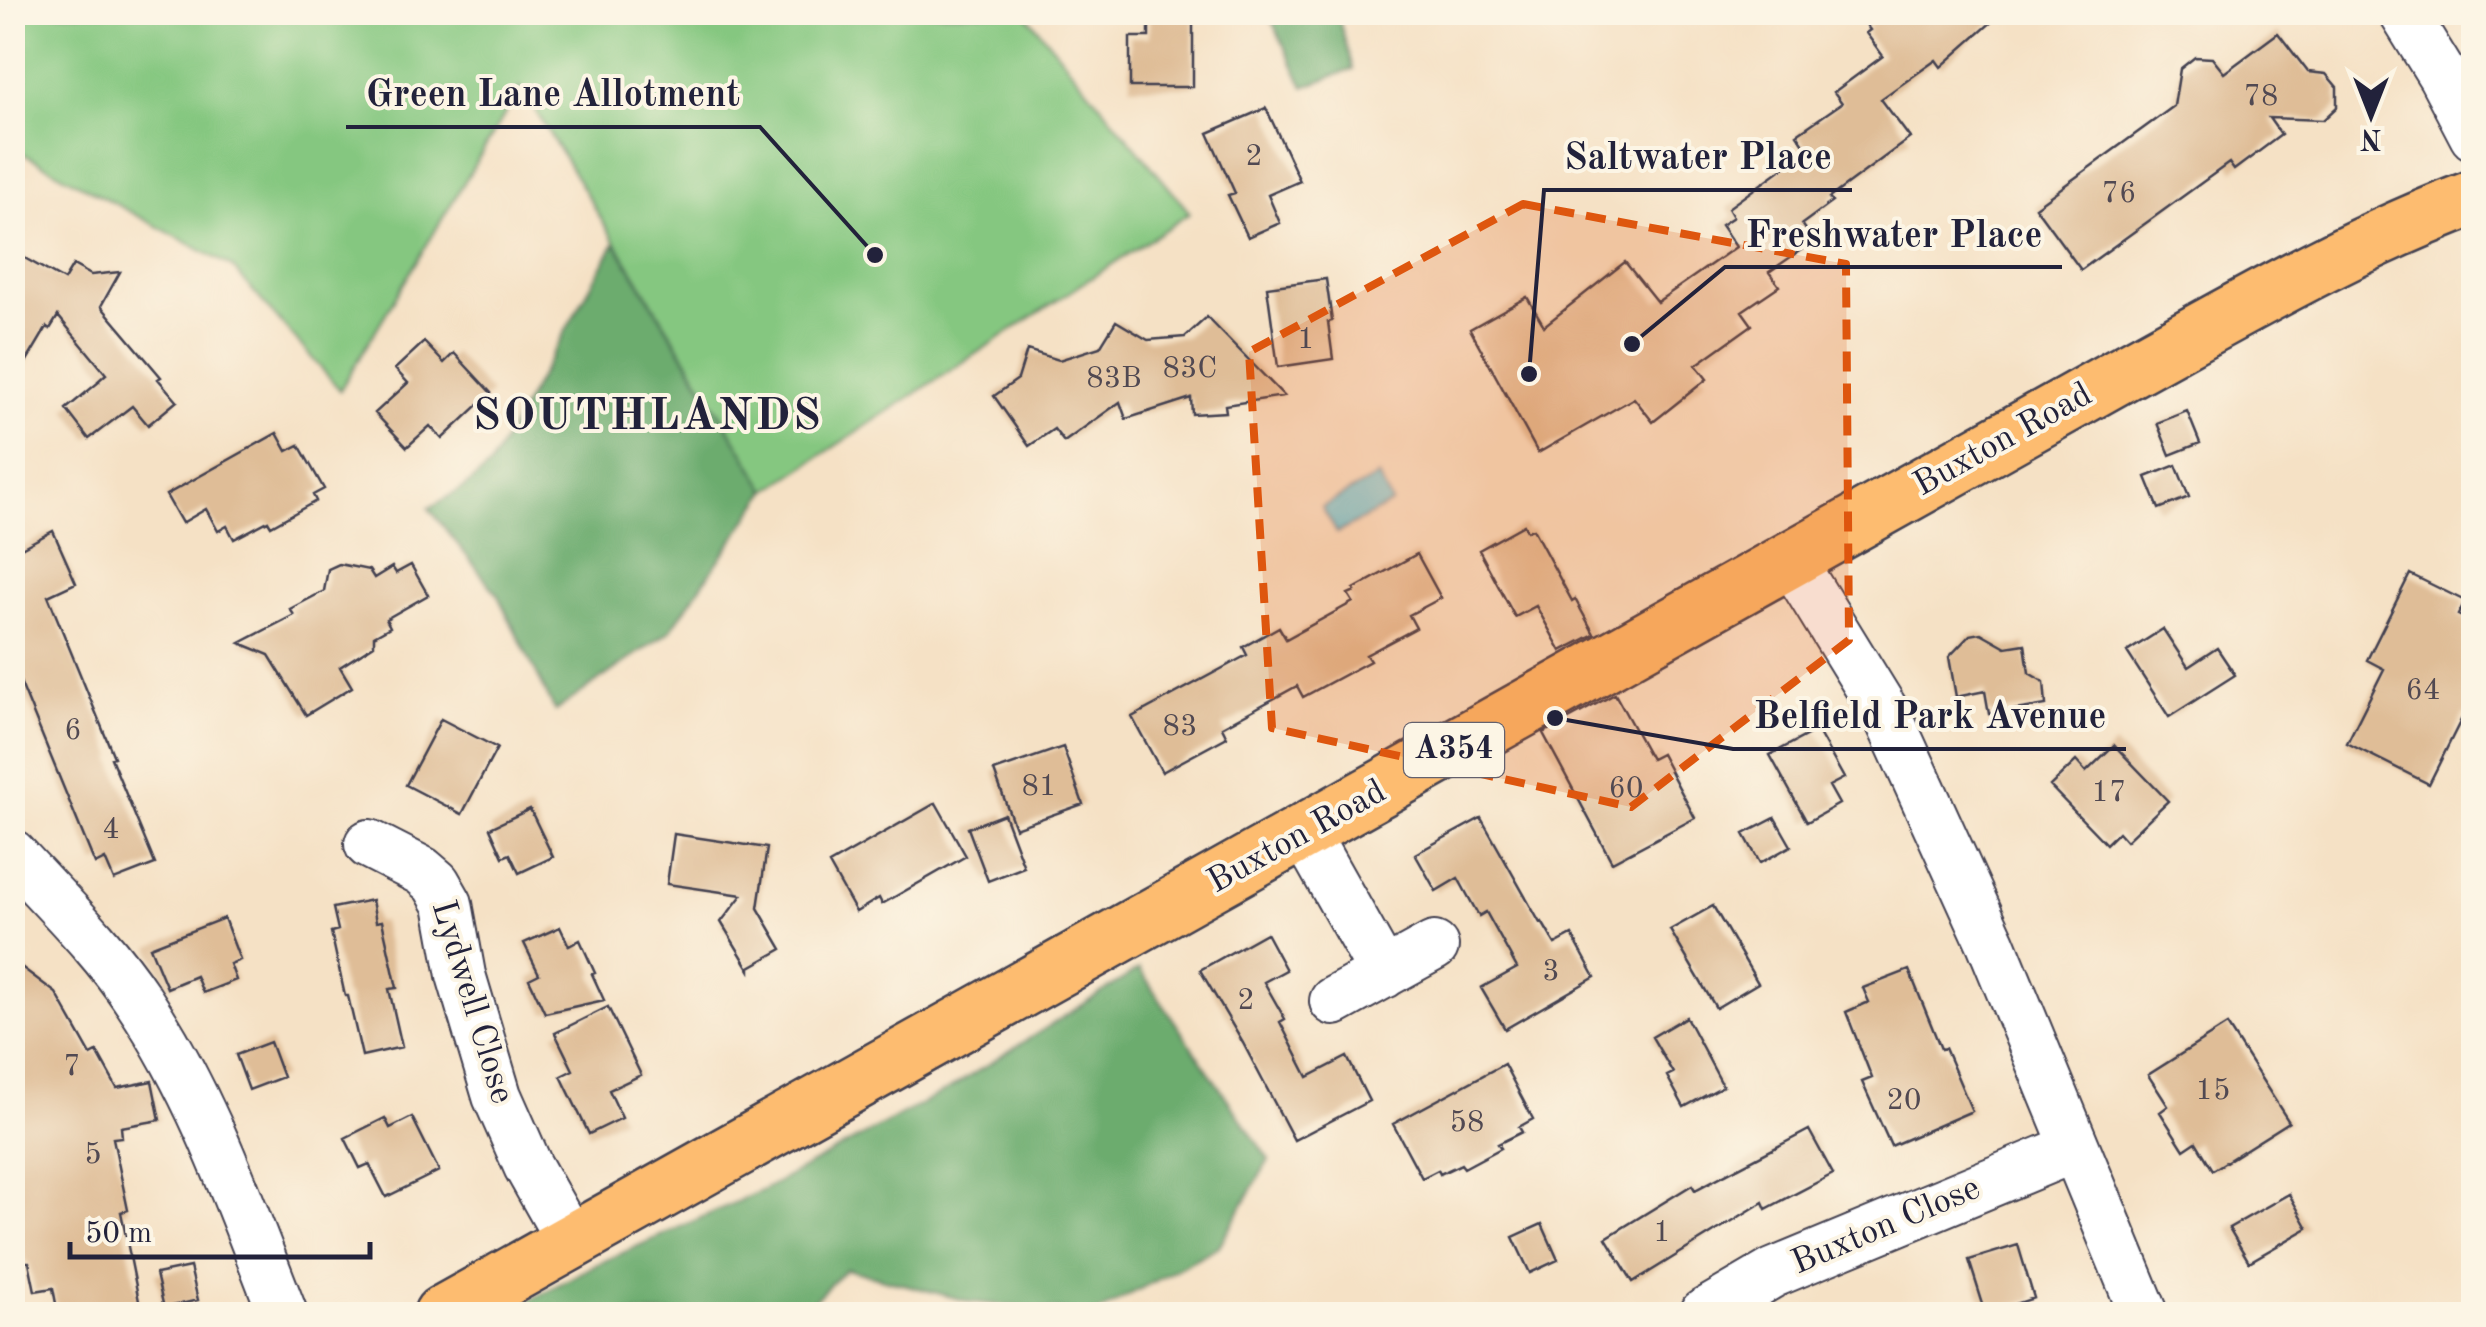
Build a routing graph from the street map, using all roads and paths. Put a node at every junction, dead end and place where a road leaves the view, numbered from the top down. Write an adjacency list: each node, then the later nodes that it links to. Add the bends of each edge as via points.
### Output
1 (2403, 12): 2 (street)
2 (2474, 136)
3 (2474, 198): 4 (highway, Buxton Road / A354, via 2284,285)
4 (1790, 558): 5 (highway, Buxton Road / A354); 11 (street, via 1889,719)
5 (1304, 834): 9 (street); 12 (highway, Buxton Road / A354)
6 (369, 844): 12 (street, Lydwell Close, via 422,871 448,904 497,1096)
7 (12, 854): 13 (street, via 138,999 218,1148)
8 (1434, 946): 9 (street)
9 (1384, 974): 10 (street)
10 (1334, 1001)
11 (2074, 1148): 15 (street, Buxton Close, via 1773,1273); 16 (street)
12 (572, 1244): 14 (highway, Buxton Road / A354)
13 (283, 1314)
14 (442, 1314)
15 (1703, 1314)
16 (2144, 1314)

